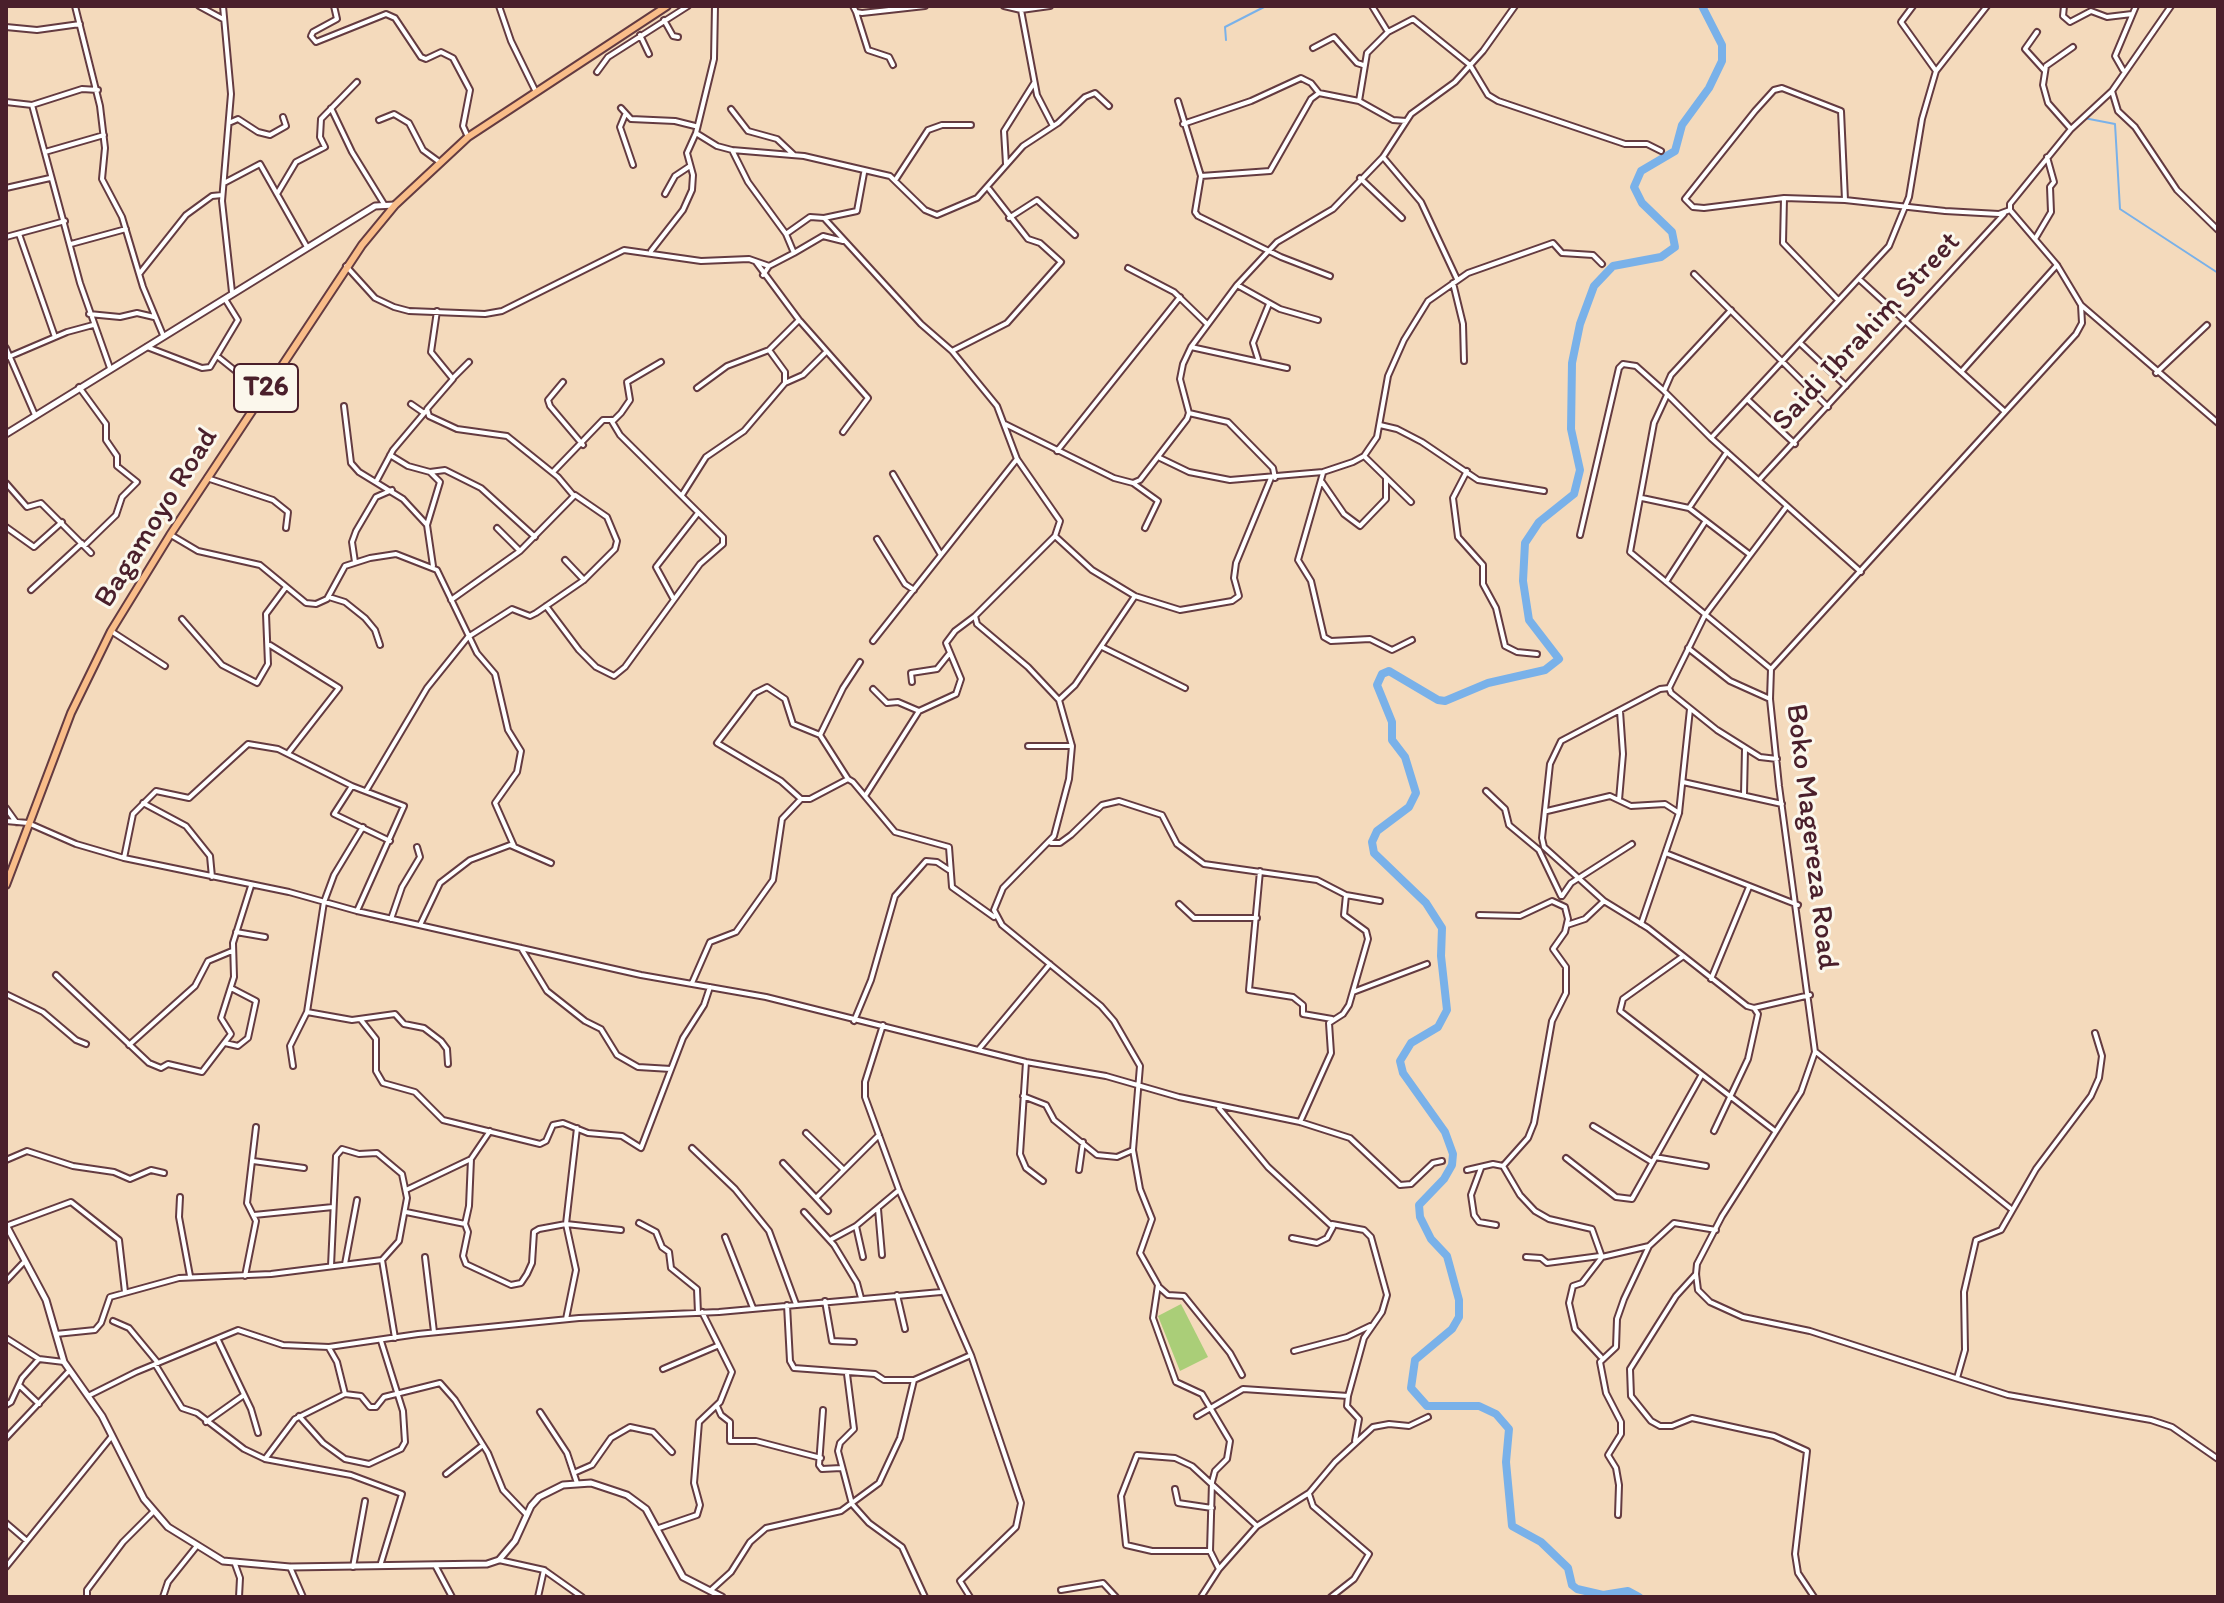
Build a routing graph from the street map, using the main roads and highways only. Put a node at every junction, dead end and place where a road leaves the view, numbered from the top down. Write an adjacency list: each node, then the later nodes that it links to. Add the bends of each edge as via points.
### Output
1 (667, 6): 2 (highway, Bagamoyo Road / T26)
2 (655, 9): 3 (highway, Bagamoyo Road / T26, via 438,161 346,266 111,631 71,713)
3 (6, 885)

